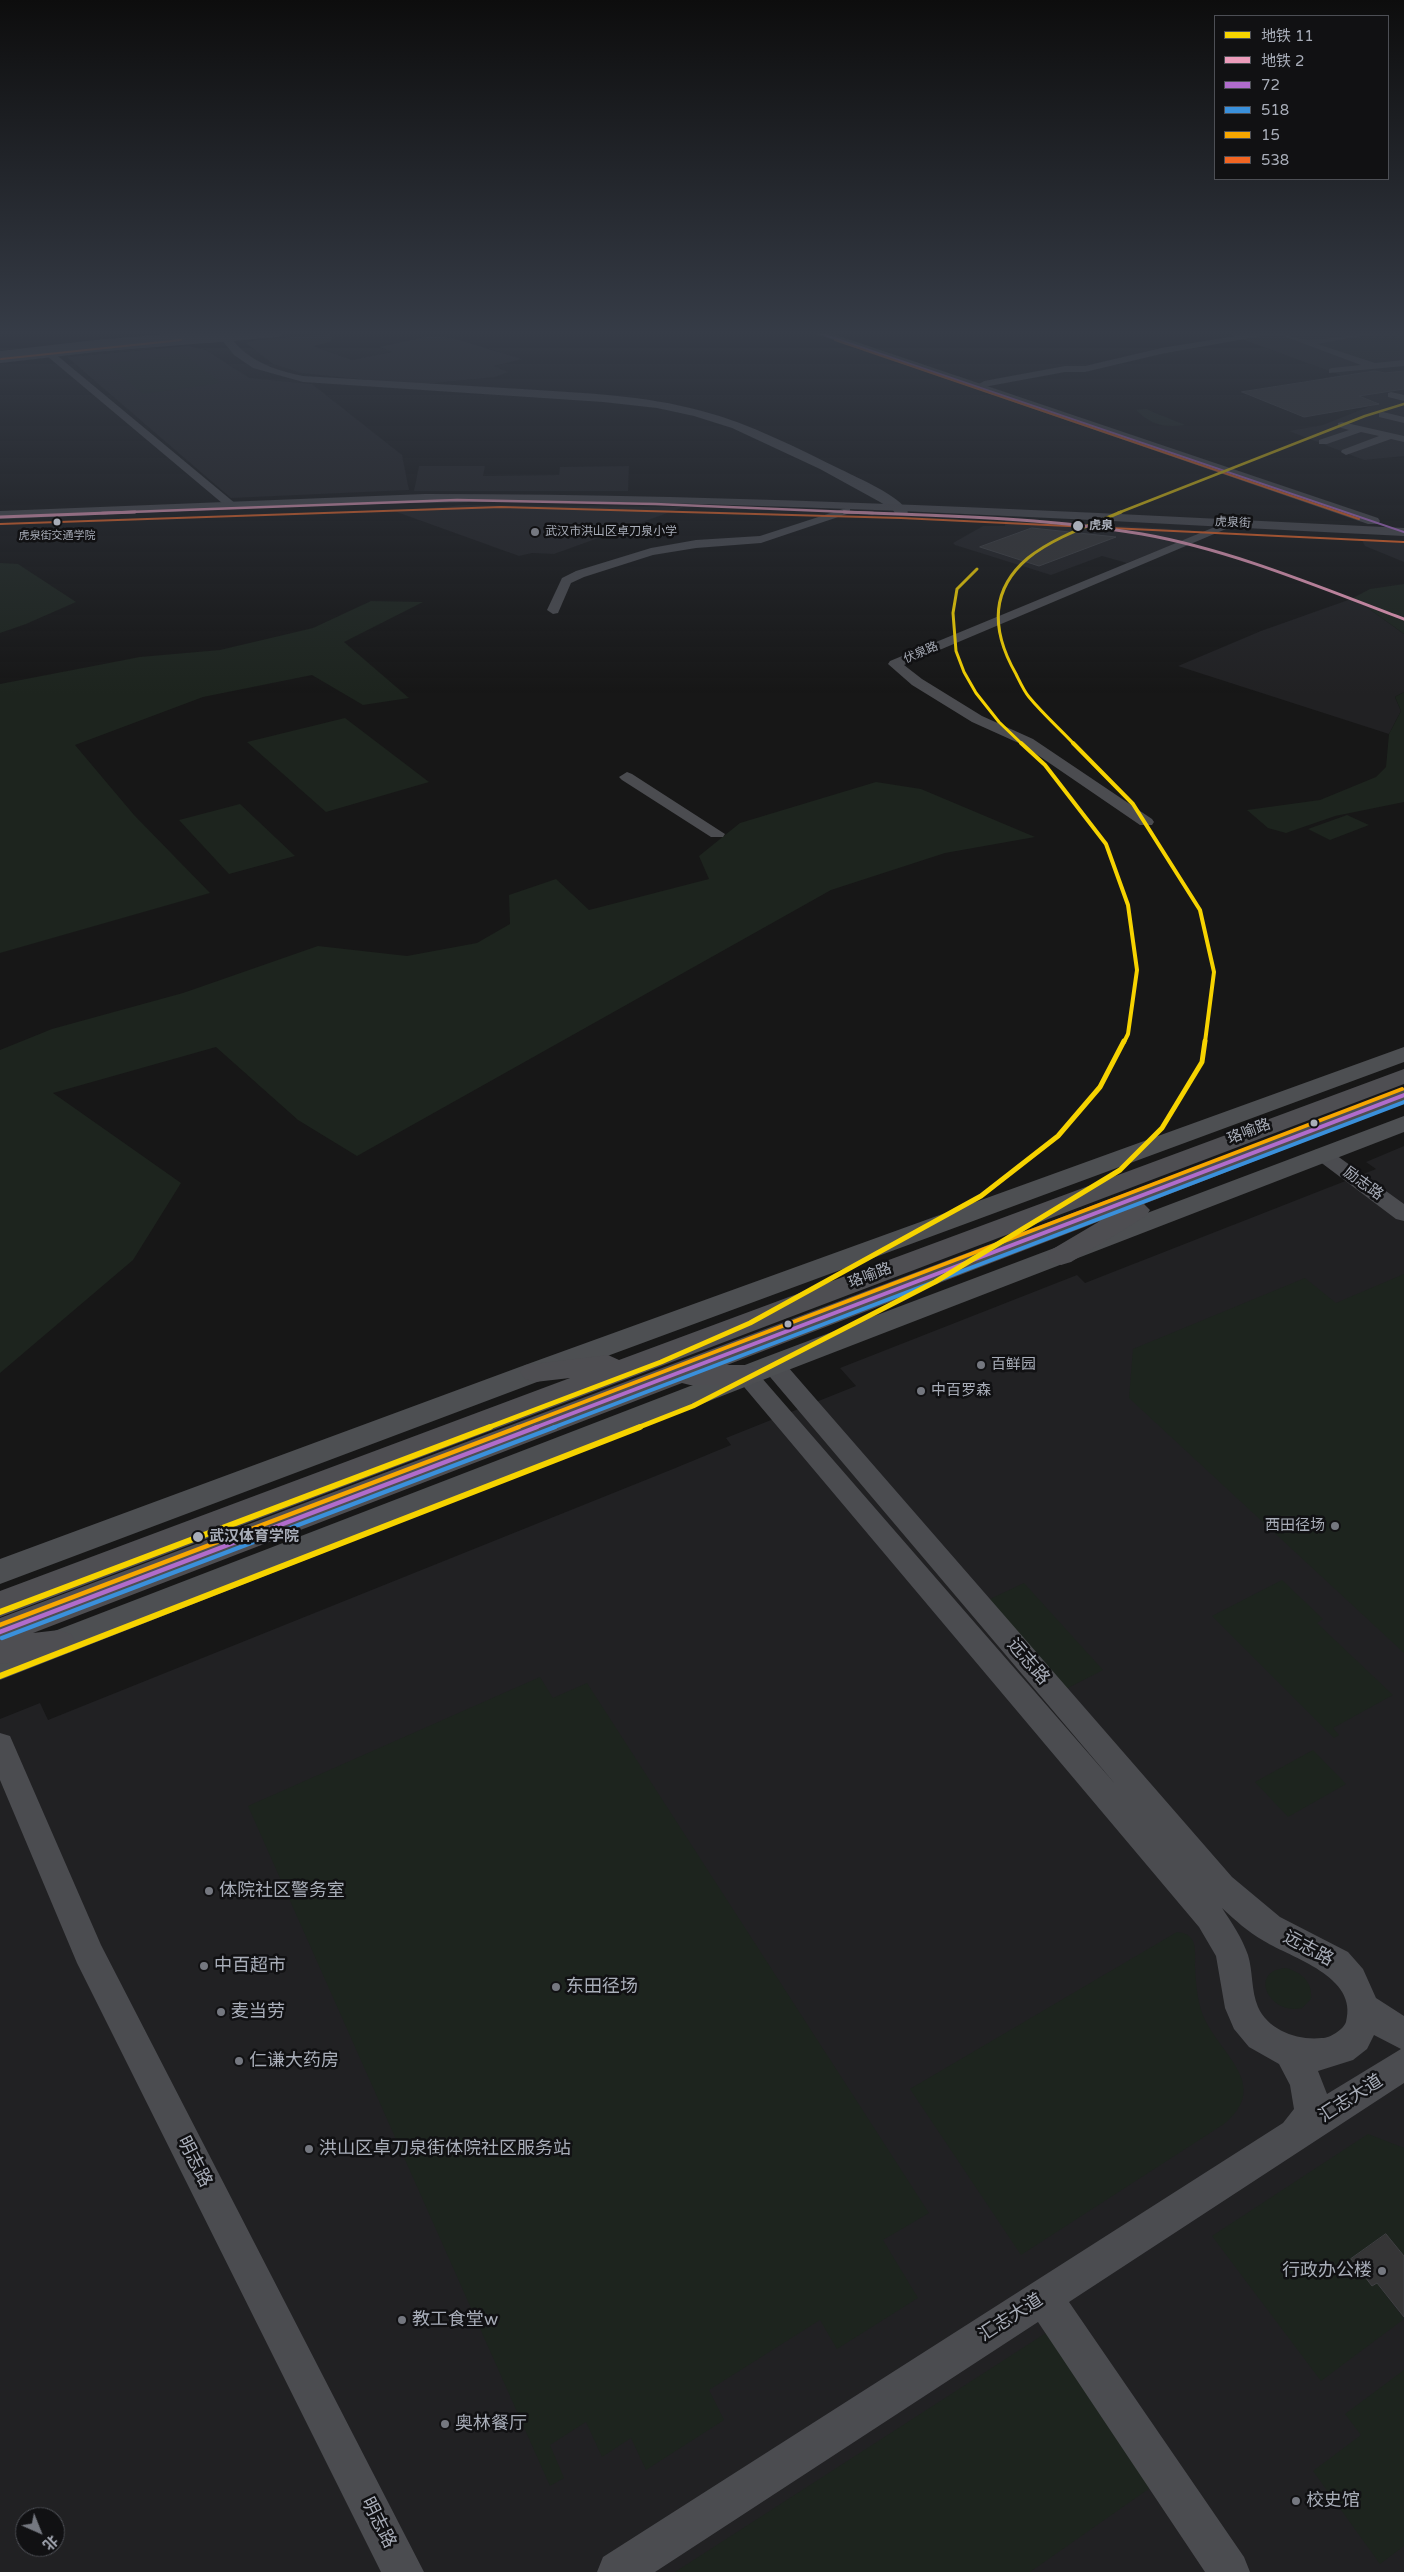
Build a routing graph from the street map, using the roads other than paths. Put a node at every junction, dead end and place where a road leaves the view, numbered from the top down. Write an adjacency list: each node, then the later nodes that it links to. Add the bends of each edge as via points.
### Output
1 (170, 454): 5 (street)
2 (800, 454): 6 (street, via 867,488)
3 (1175, 454): 9 (main road)
4 (1190, 454): 11 (main road)
5 (232, 506): 6 (main road, 虎泉街, via 512,497); 8 (main road, 虎泉街)
6 (900, 510): 7 (main road, 虎泉街); 10 (main road, 虎泉街); 12 (main road, 虎泉街)
7 (846, 511): 8 (main road, 虎泉街, via 501,501); 14 (street, via 761,539 667,548 580,574 566,580)
8 (0, 517)
9 (1378, 523): 12 (main road); 13 (main road)
10 (1222, 527): 13 (main road, 虎泉街); 16 (street, 伏泉路, via 895,664 977,720 1028,742)
11 (1404, 527)
12 (1357, 530): 13 (main road, 虎泉街)
13 (1404, 533)
14 (553, 610)
15 (627, 777): 17 (street)
16 (1146, 822)
17 (717, 834)
18 (1404, 1054): 28 (main road)
19 (1404, 1076): 26 (highway, 珞喻路)
20 (1404, 1095): 23 (highway, 珞喻路)
21 (1404, 1123): 22 (main road)
22 (1322, 1154): 24 (street, 励志路); 25 (main road)
23 (1197, 1174): 25 (highway); 29 (highway, 珞喻路)
24 (1404, 1214)
25 (1061, 1256): 27 (main road)
26 (644, 1361): 28 (highway); 32 (highway, 珞喻路)
27 (773, 1365): 30 (main road); 38 (street, 远志路, via 1221,1887 1276,1932 1318,1950 1336,1962 1351,1979)
28 (536, 1372): 31 (main road)
29 (676, 1374): 30 (highway); 33 (highway, 珞喻路)
30 (746, 1375): 34 (main road); 40 (street, 远志路, via 1210,1916 1232,1955 1238,2000 1243,2012 1259,2035)
31 (0, 1572)
32 (0, 1604)
33 (0, 1632)
34 (59, 1643): 35 (highway); 36 (main road)
35 (0, 1651)
36 (0, 1666)
37 (0, 1745): 44 (street, 明志路, via 88,1953)
38 (1362, 2008): 39 (street); 40 (street, 远志路, via 1360,2026 1344,2048 1319,2056)
39 (1404, 2034)
40 (1291, 2053): 42 (street, via 1302,2074 1310,2102 1309,2117)
41 (1404, 2064): 42 (street, 汇志大道)
42 (1290, 2138): 43 (street, 汇志大道)
43 (1044, 2297): 45 (street, 汇志大道); 46 (street)
44 (403, 2572)
45 (619, 2572)
46 (1230, 2572)

